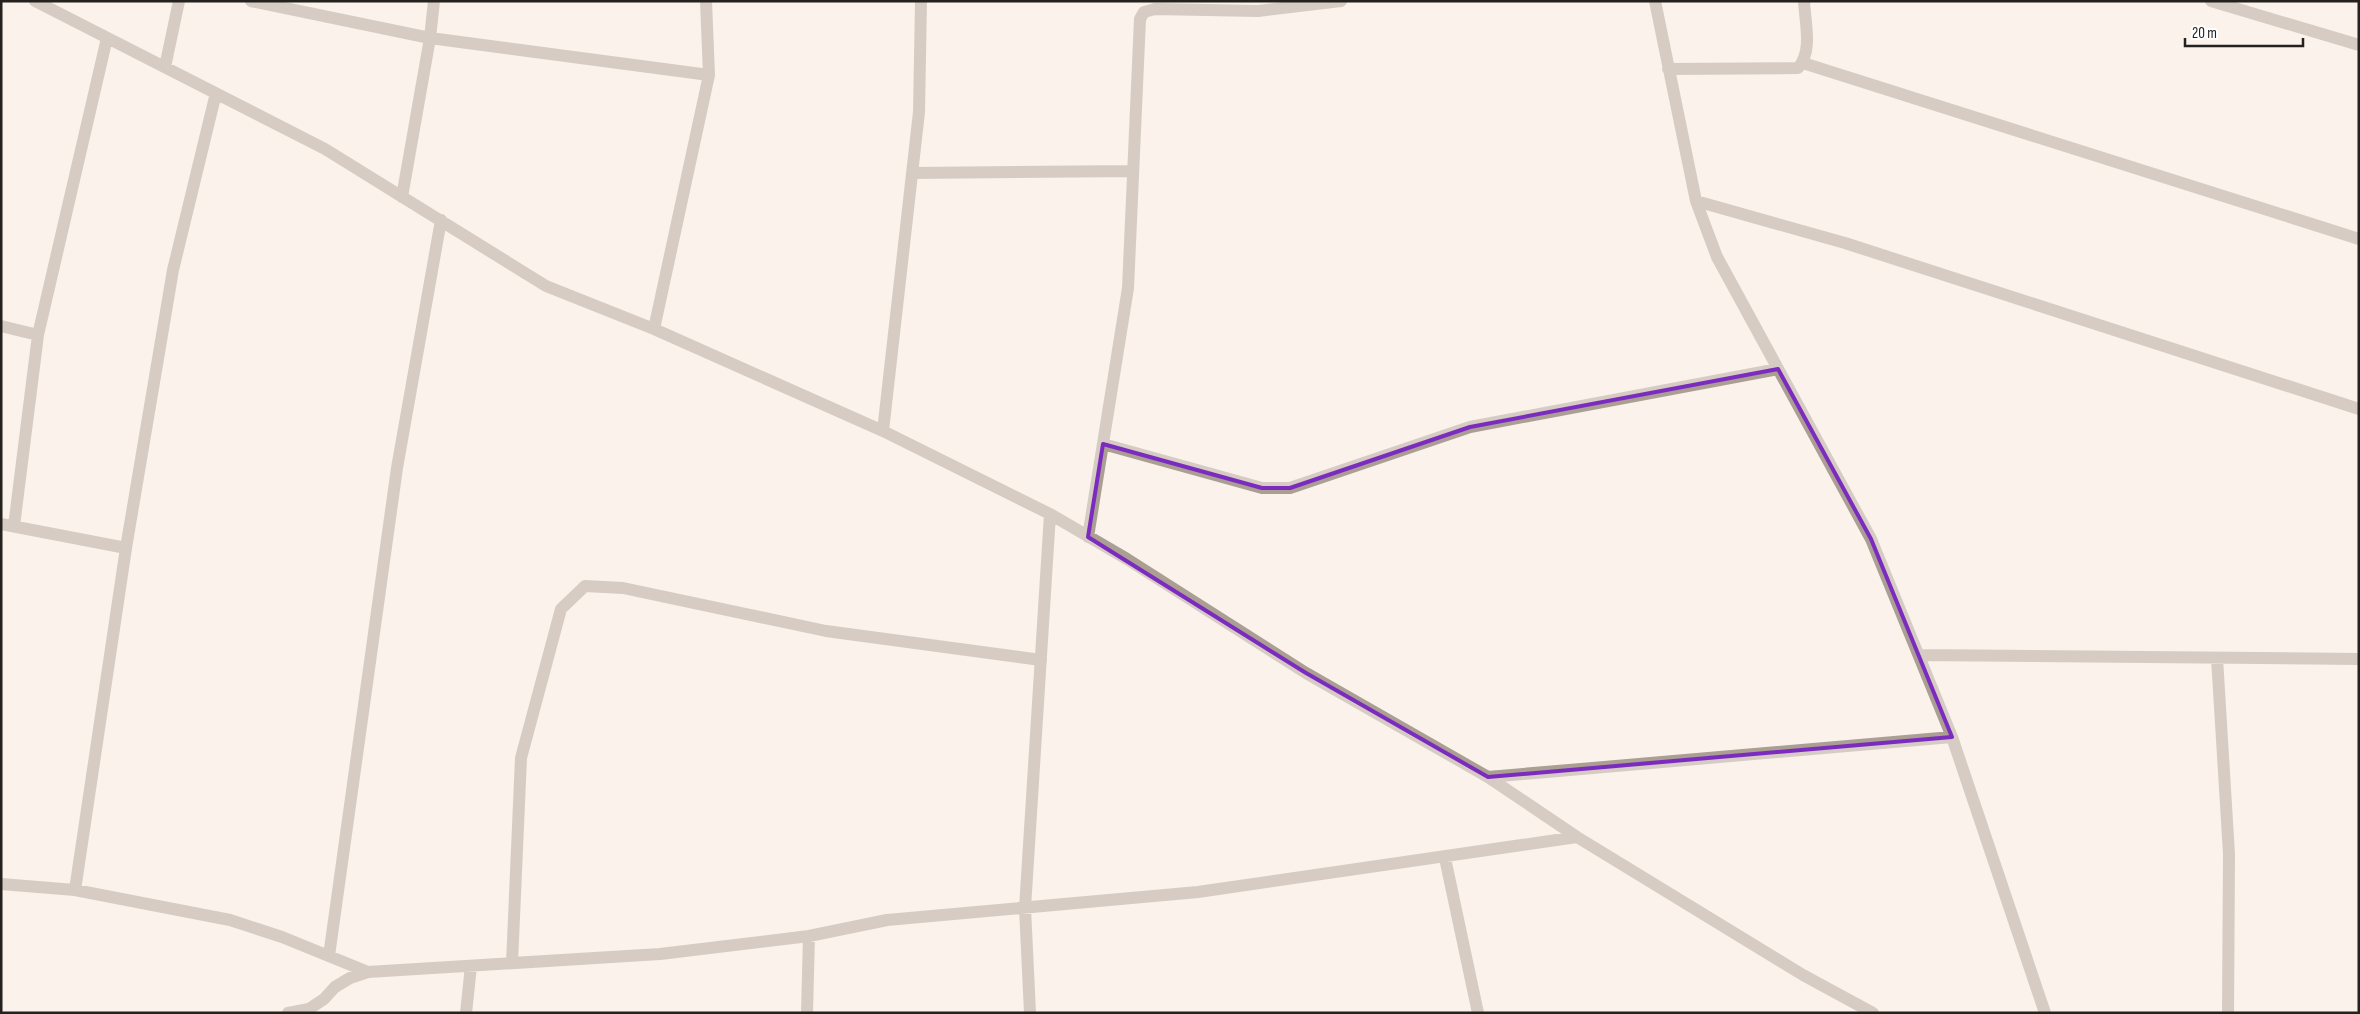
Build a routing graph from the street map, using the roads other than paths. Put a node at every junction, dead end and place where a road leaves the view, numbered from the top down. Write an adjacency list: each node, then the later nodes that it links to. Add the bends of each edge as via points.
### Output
1 (35, 1): 12 (street)
2 (179, 1): 16 (street)
3 (250, 1): 13 (street)
4 (434, 1): 13 (street)
5 (706, 1): 18 (street)
6 (921, 1): 21 (street, via 918,112)
7 (1341, 1): 11 (street)
8 (1655, 1): 17 (street)
9 (1804, 1): 15 (street, via 1807,48)
10 (2211, 1): 14 (street)
11 (1259, 6): 20 (street, via 1144,12 1140,19)
12 (107, 38): 16 (street); 28 (street)
13 (430, 38): 18 (street); 22 (street)
14 (2359, 46)
15 (1803, 63): 17 (street, via 1798,68); 25 (street)
16 (165, 67): 19 (street)
17 (1668, 69): 23 (street)
18 (709, 75): 27 (street)
19 (216, 93): 22 (street, via 325,149); 36 (street, via 173,270)
20 (1133, 171): 21 (street); 32 (street, via 1128,288)
21 (912, 173): 31 (street)
22 (402, 196): 24 (street)
23 (1696, 201): 29 (street, via 1717,256); 30 (street, via 1845,243)
24 (441, 220): 27 (street, via 546,286); 49 (street, via 397,468)
25 (2359, 239)
26 (1, 326): 28 (street)
27 (654, 329): 31 (street)
28 (38, 335): 34 (street)
29 (1778, 369): 32 (street, via 1470,427 1290,488 1262,488); 37 (street, via 1871,539)
30 (2359, 409)
31 (883, 430): 33 (street)
32 (1103, 444): 35 (street)
33 (1050, 514): 35 (street); 40 (street)
34 (8, 525): 36 (street)
35 (1088, 537): 42 (street, via 1306,673)
36 (126, 548): 46 (street)
37 (1919, 655): 38 (street); 41 (street)
38 (2217, 658): 39 (street); 60 (street, via 2229,854)
39 (2359, 659)
40 (1041, 660): 47 (street); 50 (street, via 826,631 624,588 585,586 561,609 521,758)
41 (1952, 737): 42 (street); 59 (street)
42 (1488, 777): 43 (street)
43 (1577, 837): 44 (street); 58 (street)
44 (1445, 858): 47 (street, via 1198,892); 57 (street)
45 (1, 884): 46 (street)
46 (75, 890): 49 (street, via 230,920)
47 (1025, 908): 48 (street, via 887,920); 56 (street)
48 (809, 936): 50 (street, via 660,954); 55 (street)
49 (329, 956): 52 (street)
50 (512, 963): 51 (street)
51 (471, 966): 52 (street); 54 (street)
52 (368, 972): 53 (street, via 335,986 309,1009)
53 (288, 1013)
54 (466, 1013)
55 (807, 1013)
56 (1030, 1013)
57 (1478, 1013)
58 (1873, 1013)
59 (2045, 1013)
60 (2228, 1013)

